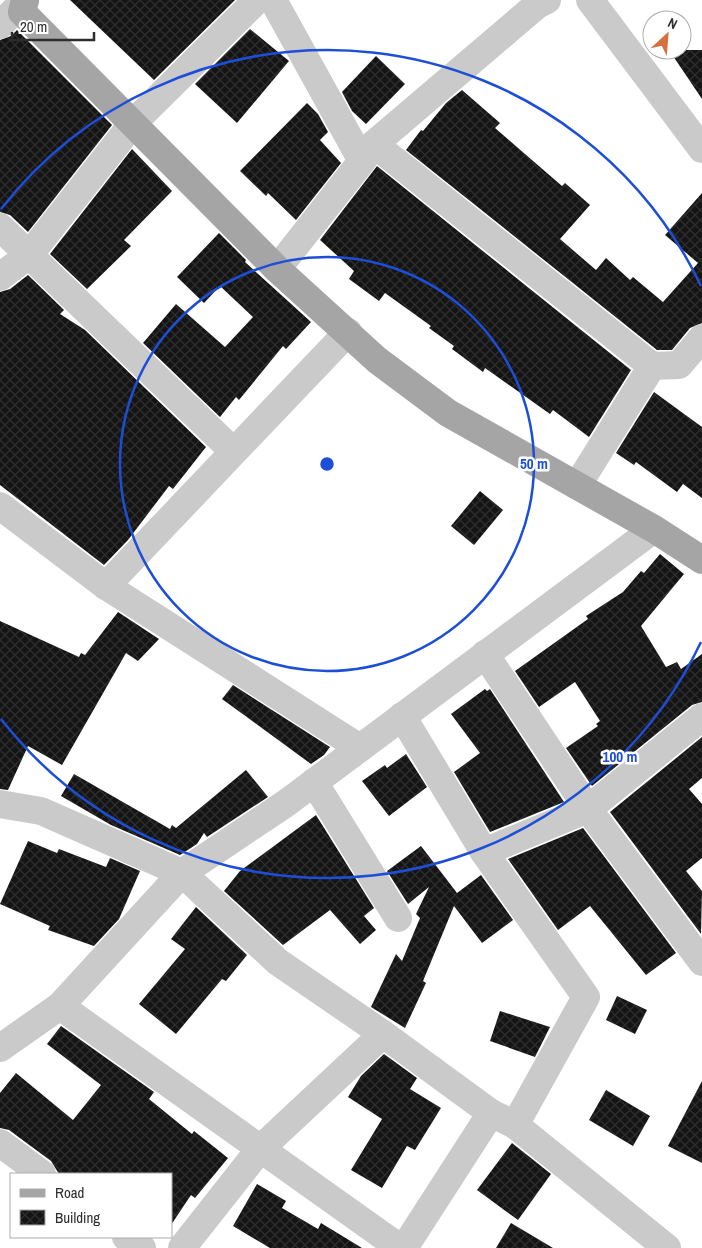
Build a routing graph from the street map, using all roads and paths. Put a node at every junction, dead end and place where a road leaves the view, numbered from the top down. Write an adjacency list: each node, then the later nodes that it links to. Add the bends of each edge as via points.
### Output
1 (25, 0): 6 (street); 7 (main road, via 22,12)
2 (258, 0): 7 (street)
3 (273, 0): 9 (street)
4 (590, 0): 8 (street)
5 (544, 1): 9 (street)
6 (0, 25)
7 (134, 122): 11 (street); 12 (main road)
8 (702, 149)
9 (368, 152): 12 (street); 16 (street)
10 (0, 227): 11 (street)
11 (30, 254): 13 (street); 17 (street)
12 (277, 269): 14 (main road)
13 (0, 277)
14 (348, 332): 17 (street); 18 (main road, via 384,366 448,412)
15 (702, 338): 16 (street, via 678,365)
16 (652, 366): 18 (street)
17 (233, 451): 22 (street)
18 (577, 486): 20 (main road)
19 (0, 506): 22 (street)
20 (654, 529): 21 (main road); 23 (street)
21 (702, 560)
22 (106, 586): 26 (street)
23 (485, 654): 24 (street); 29 (street)
24 (402, 716): 26 (street); 30 (street)
25 (702, 718): 29 (street)
26 (360, 748): 27 (street)
27 (314, 782): 31 (street); 32 (street)
28 (0, 804): 31 (street, via 41,811)
29 (588, 810): 30 (street); 33 (street)
30 (484, 852): 38 (street, via 586,997)
31 (182, 874): 34 (street); 35 (street, via 278,962)
32 (398, 918)
33 (702, 962)
34 (60, 1006): 36 (street); 40 (street)
35 (383, 1034): 37 (street); 40 (street)
36 (0, 1048)
37 (491, 1113): 38 (street); 45 (street)
38 (514, 1125): 46 (street)
39 (0, 1143): 41 (street)
40 (260, 1149): 44 (street); 45 (street)
41 (41, 1173)
42 (127, 1238): 43 (street)
43 (142, 1248)
44 (182, 1248)
45 (402, 1248)
46 (667, 1248)

